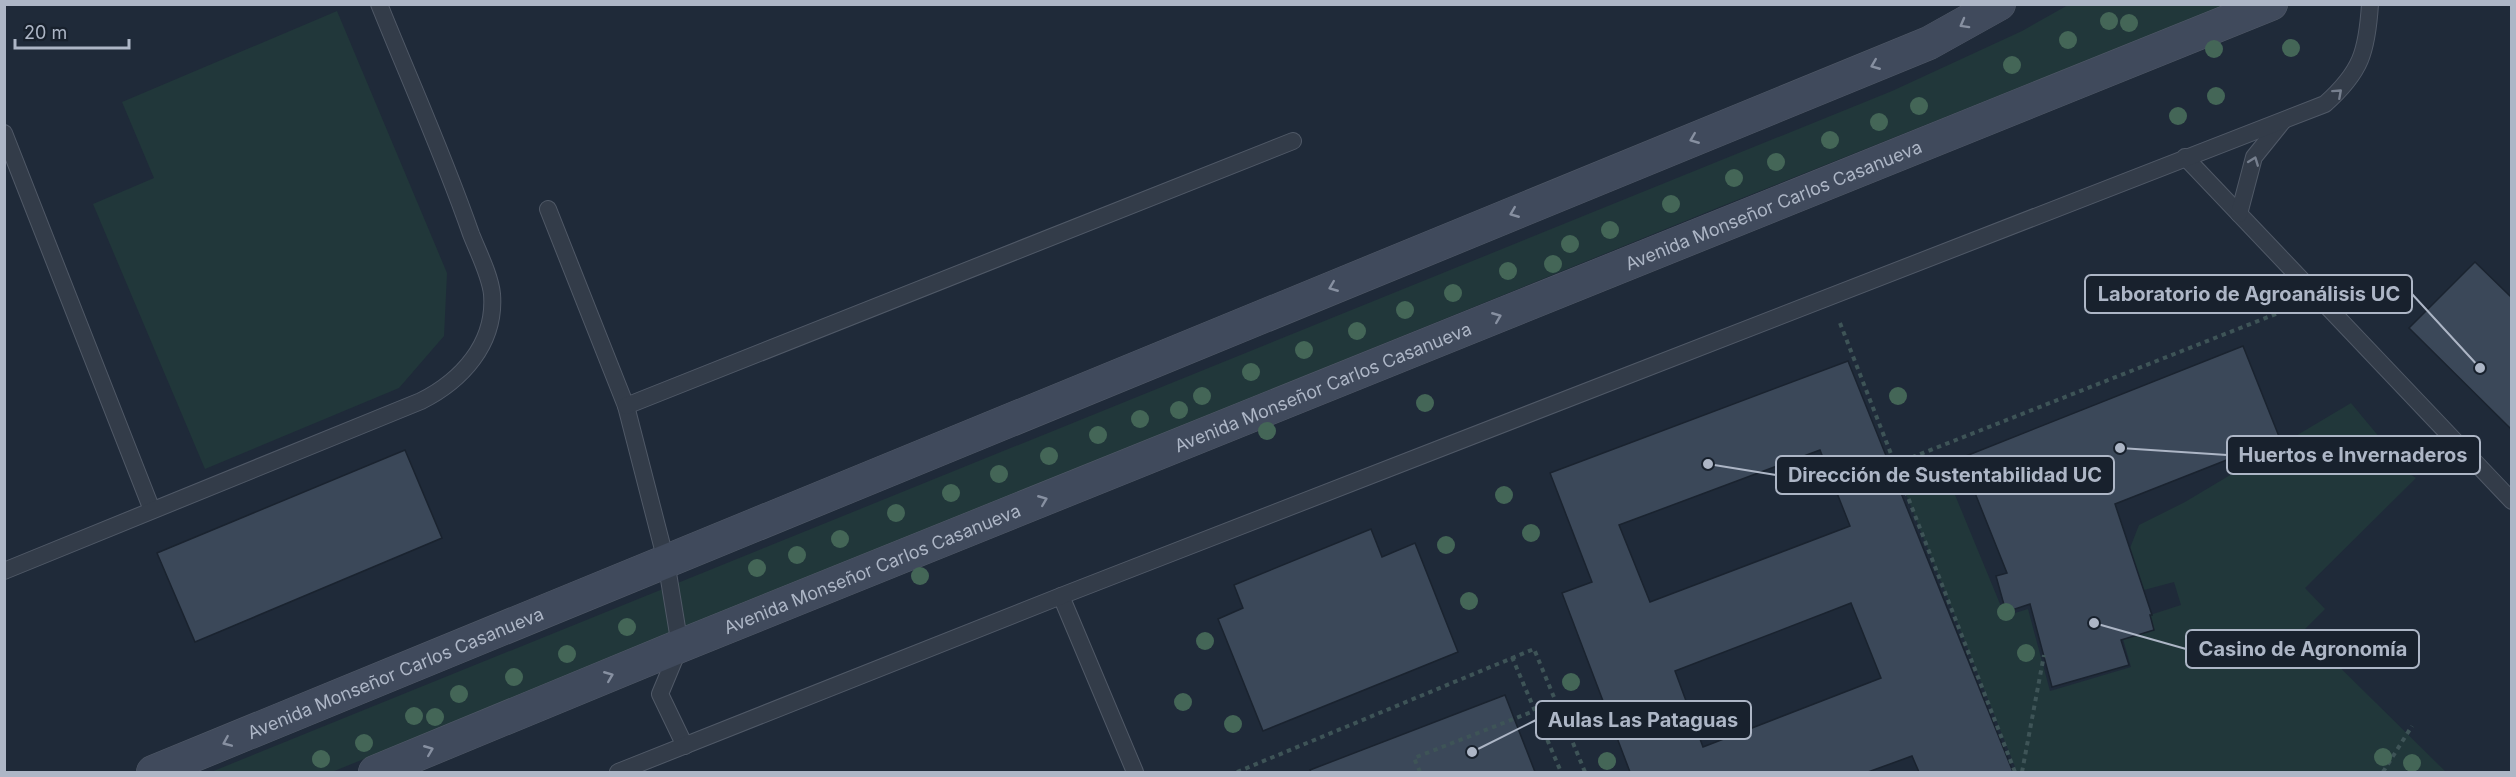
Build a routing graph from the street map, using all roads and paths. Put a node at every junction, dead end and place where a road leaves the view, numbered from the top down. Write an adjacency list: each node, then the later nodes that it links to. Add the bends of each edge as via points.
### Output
1 (379, 4): 16 (lane, via 465,215 492,293 481,347 457,379 440,392)
2 (1999, 4): 17 (main road, Avenida Monseñor Carlos Casanueva, one-way to 17, via 1929,43)
3 (2271, 4): 20 (main road, Avenida Monseñor Carlos Casanueva, one-way to 3)
4 (2370, 4): 5 (lane, one-way to 4, via 2325,104 2348,84 2362,56)
5 (2286, 118): 8 (lane); 10 (lane, one-way to 5, via 2253,157)
6 (4, 133): 16 (lane)
7 (1293, 141): 13 (lane)
8 (2185, 157): 10 (lane); 11 (lane)
9 (548, 208): 13 (lane)
10 (2239, 214): 12 (lane)
11 (1829, 296): 14 (path); 19 (lane)
12 (2318, 298): 14 (path); 15 (lane)
13 (626, 406): 17 (lane)
14 (1895, 464): 34 (path)
15 (2511, 501)
16 (152, 510): 18 (lane)
17 (666, 561): 20 (lane); 26 (main road, Avenida Monseñor Carlos Casanueva, one-way to 26)
18 (4, 571)
19 (1061, 596): 25 (lane); 29 (lane)
20 (680, 646): 25 (lane, via 660,694); 27 (main road, Avenida Monseñor Carlos Casanueva, one-way to 20)
21 (2044, 655): 35 (path)
22 (1512, 657): 23 (path); 30 (path); 33 (path, via 1534,649)
23 (1534, 711): 31 (path, via 1414,758); 32 (path)
24 (2412, 726): 36 (path)
25 (685, 746): 28 (lane)
26 (153, 772)
27 (375, 772)
28 (618, 772)
29 (1135, 772)
30 (1237, 772)
31 (1420, 772)
32 (1561, 772)
33 (1585, 772)
34 (2015, 772)
35 (2022, 772)
36 (2383, 772)

